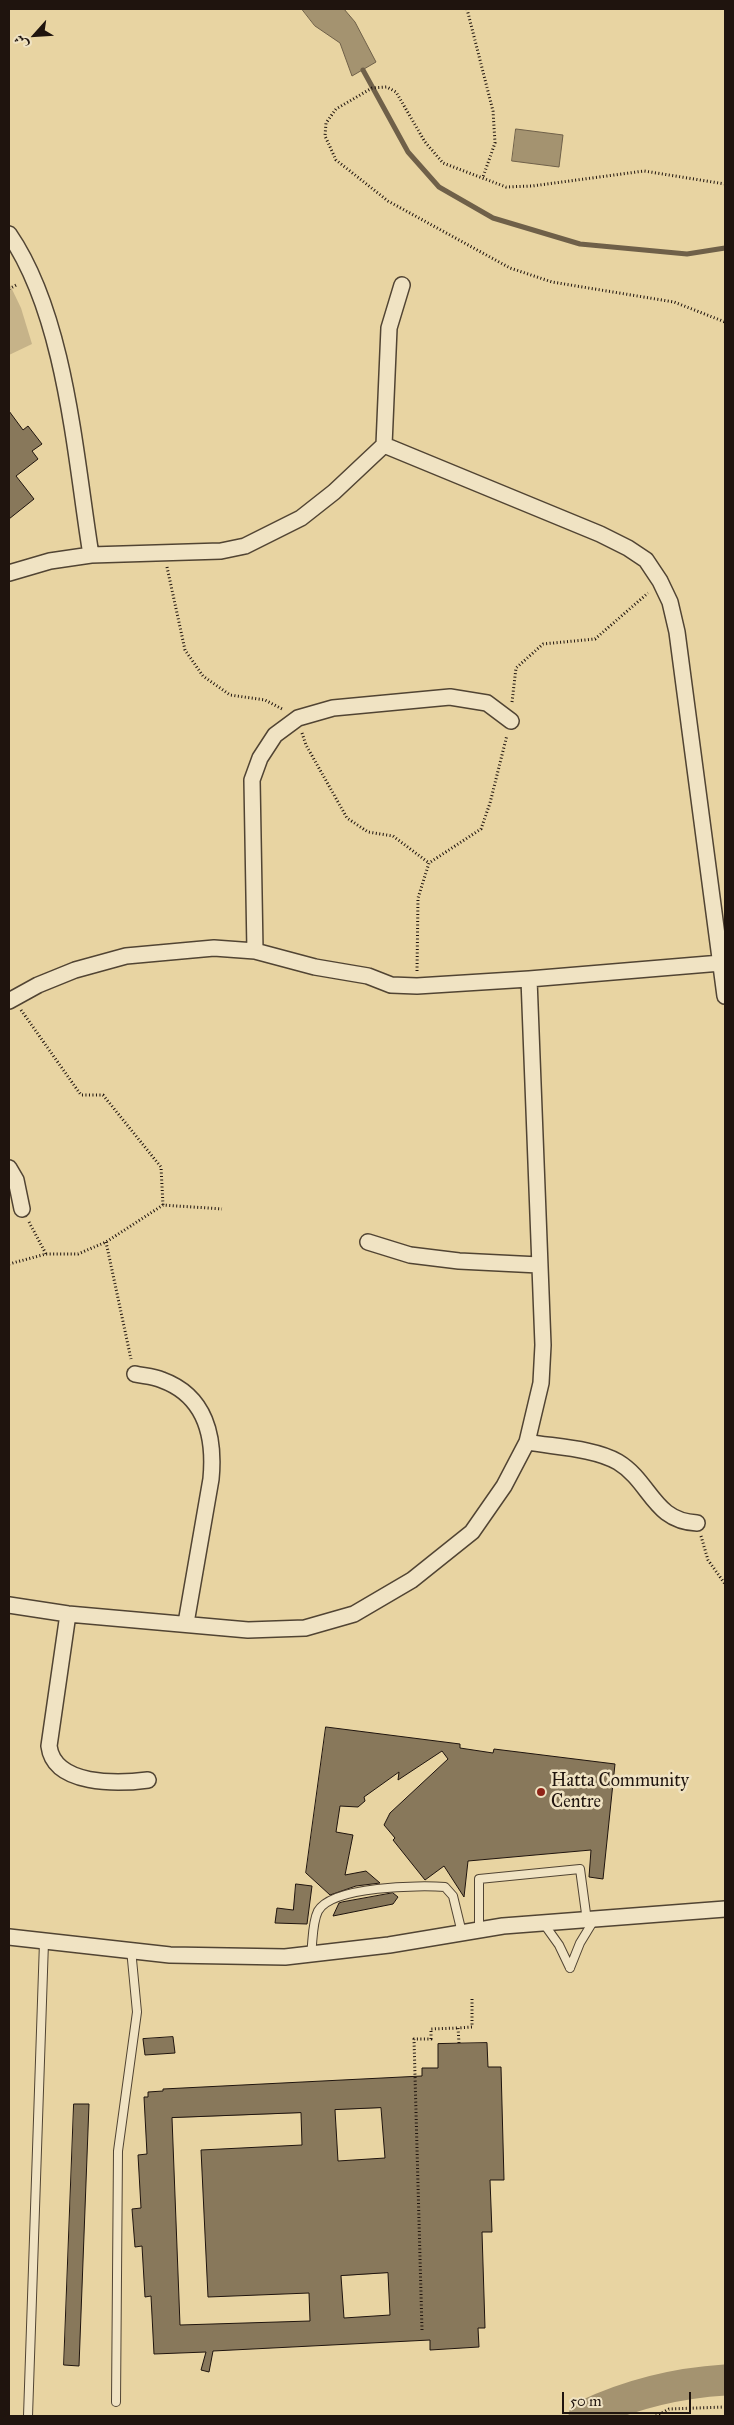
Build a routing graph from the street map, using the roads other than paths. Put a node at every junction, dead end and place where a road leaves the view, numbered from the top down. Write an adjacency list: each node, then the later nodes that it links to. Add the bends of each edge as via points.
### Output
1 (9, 234): 4 (street, via 36,286 60,363)
2 (402, 285): 3 (street, via 390,328)
3 (384, 445): 4 (street, via 301,518 245,546 221,551); 8 (street, via 607,537 646,560 660,581 670,602 677,632)
4 (90, 555): 5 (street, via 50,561)
5 (9, 573)
6 (511, 720): 7 (street, via 487,703 450,697 333,708 298,718 275,735 260,758 252,780)
7 (255, 951): 9 (street, via 315,967 368,976 391,985); 11 (street, via 214,948 126,956 75,970)
8 (721, 963): 9 (street); 10 (street)
9 (529, 980): 15 (street)
10 (725, 996)
11 (11, 1000)
12 (9, 1168): 13 (street, via 16,1180)
13 (22, 1209)
14 (368, 1242): 15 (street, via 410,1255)
15 (539, 1265): 17 (street, via 543,1345 541,1383)
16 (135, 1374): 21 (street, via 161,1379 184,1391 201,1412 210,1432 213,1455 211,1479)
17 (527, 1442): 18 (street, via 599,1454 617,1462 635,1476 666,1514 682,1522); 21 (street, via 504,1486 472,1532 412,1580 354,1614 305,1628 248,1630)
18 (698, 1523)
19 (9, 1605): 20 (street)
20 (68, 1614): 21 (street); 22 (street, via 50,1755 68,1774 118,1784)
21 (186, 1623)
22 (148, 1780)
23 (725, 1910): 24 (street)
24 (590, 1920): 25 (street); 25 (lane, via 570,1968 559,1944); 26 (lane, via 580,1869 479,1879)
25 (544, 1924): 26 (street)
26 (479, 1930): 27 (street)
27 (462, 1933): 31 (street); 31 (lane, via 453,1896 446,1887 404,1885 370,1890 326,1904 318,1911)
28 (9, 1937): 29 (street)
29 (44, 1942): 30 (street); 33 (lane)
30 (131, 1949): 31 (street, via 170,1955 285,1957); 32 (lane, via 137,2012 118,2151)
31 (311, 1954)
32 (116, 2402)
33 (28, 2416)

